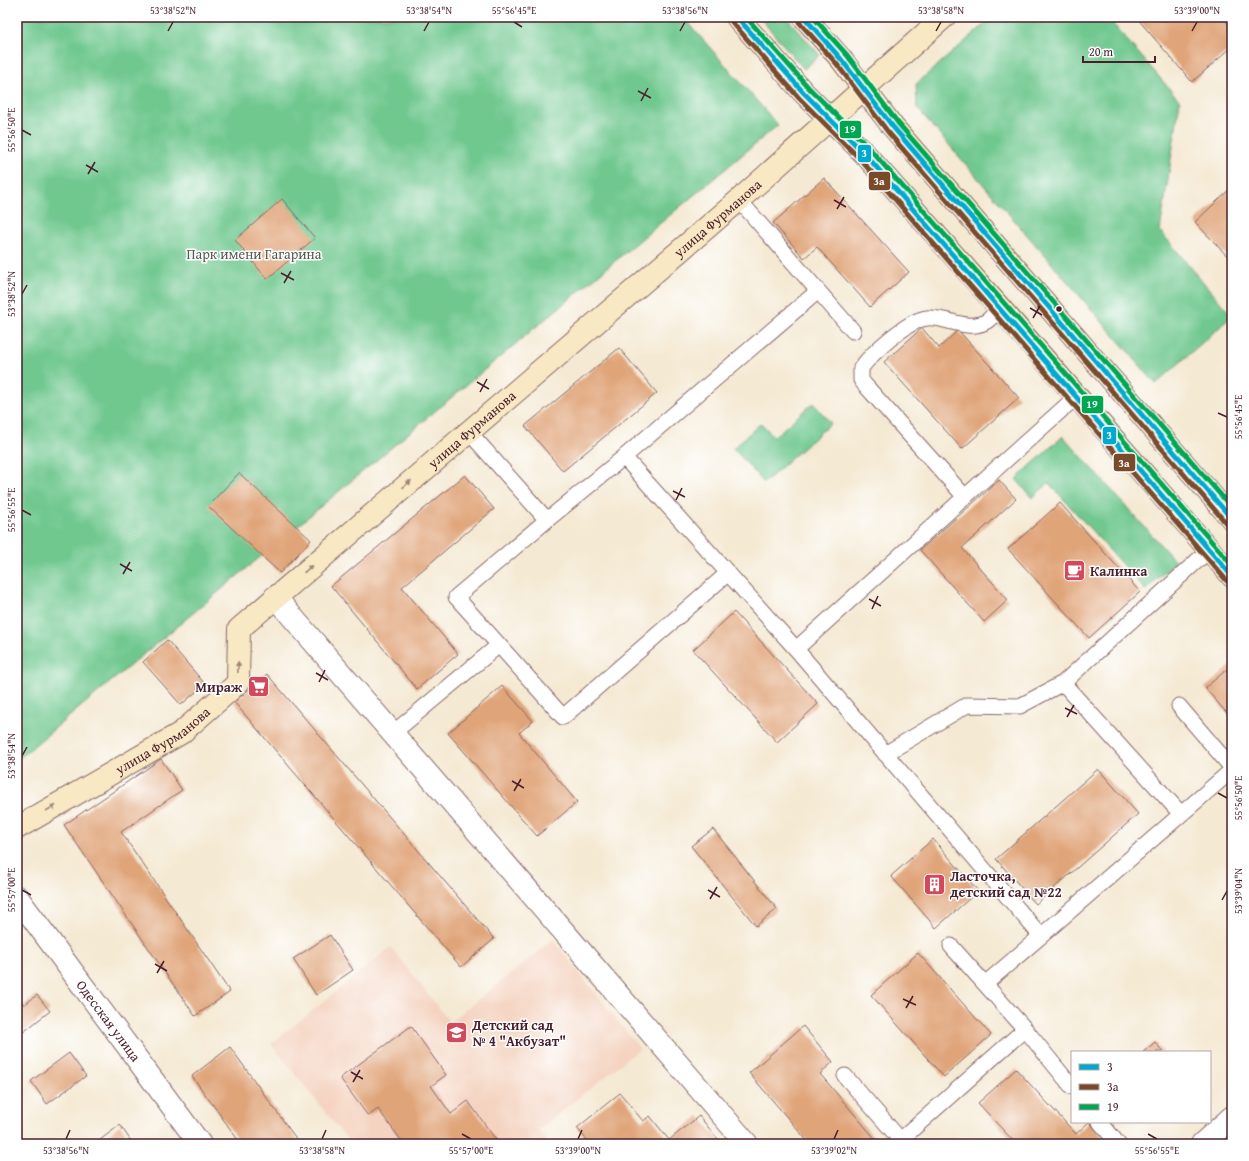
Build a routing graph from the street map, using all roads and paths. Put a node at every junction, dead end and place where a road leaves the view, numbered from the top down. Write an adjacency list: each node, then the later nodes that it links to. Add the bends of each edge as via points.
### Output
1 (737, 17): 5 (main road, via 804,93)
2 (804, 17): 4 (main road)
3 (944, 17): 4 (street, улица Фурманова)
4 (864, 88): 5 (street, улица Фурманова); 14 (main road, via 892,127)
5 (831, 118): 6 (street, улица Фурманова); 8 (main road)
6 (739, 200): 7 (lane); 11 (street, улица Фурманова)
7 (818, 291): 9 (lane); 12 (lane)
8 (1000, 308): 10 (main road); 13 (lane, via 987,321 970,326 934,318 918,320 906,326 861,368 861,380 865,385)
9 (853, 331)
10 (1077, 396): 13 (lane); 16 (main road)
11 (469, 432): 15 (lane); 19 (street, улица Фурманова, one-way to 11)
12 (624, 457): 15 (lane); 17 (lane)
13 (965, 497): 21 (lane)
14 (1232, 519)
15 (547, 520): 20 (lane, via 456,597)
16 (1209, 550): 18 (main road); 22 (lane)
17 (728, 573): 20 (lane, via 563,717); 21 (lane)
18 (1232, 576)
19 (275, 597): 24 (street); 28 (street, улица Фурманова, one-way to 19, via 181,733 238,683 239,628)
20 (498, 645): 24 (lane)
21 (796, 649): 25 (lane)
22 (1063, 682): 25 (lane, via 1020,706 967,705); 27 (lane)
23 (1180, 706): 26 (lane)
24 (393, 733): 40 (street)
25 (885, 754): 30 (lane)
26 (1232, 769): 27 (lane)
27 (1181, 814): 30 (lane)
28 (17, 828)
29 (17, 897): 39 (street, Одесская улица)
30 (1041, 936): 32 (lane)
31 (951, 946): 32 (lane)
32 (985, 984): 33 (lane)
33 (1025, 1029): 35 (lane); 38 (lane)
34 (845, 1076): 38 (lane)
35 (1071, 1086)
36 (1232, 1117): 42 (street)
37 (1101, 1123): 41 (lane)
38 (901, 1143)
39 (200, 1144)
40 (747, 1144)
41 (1118, 1144)
42 (1202, 1144)

